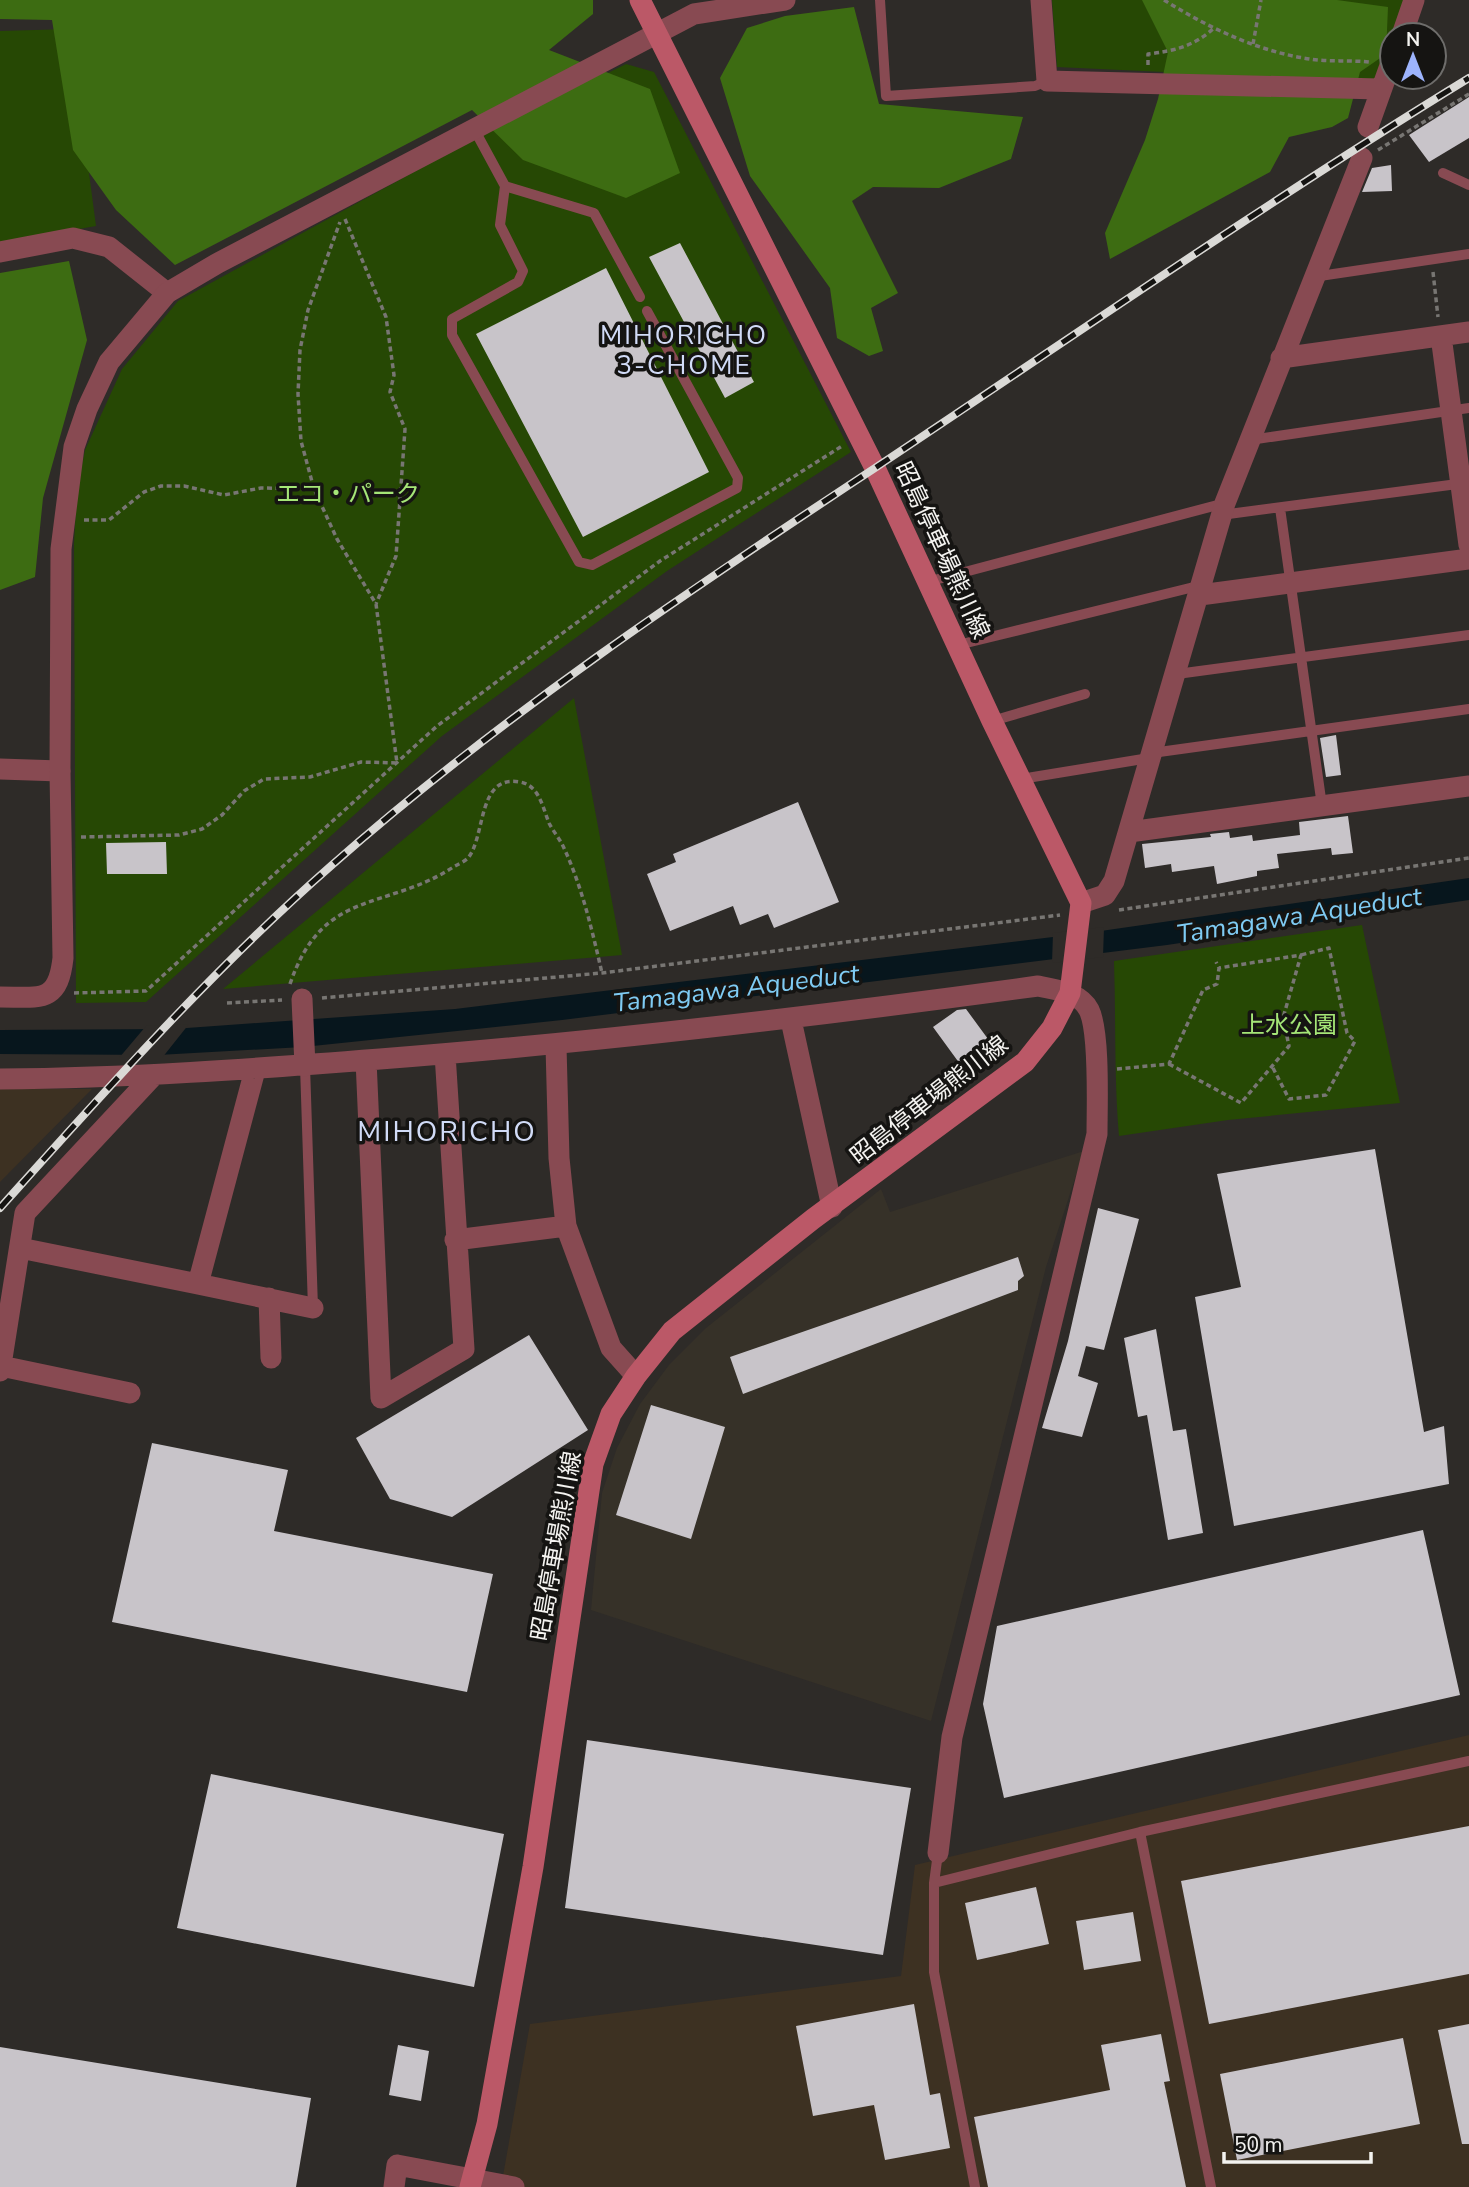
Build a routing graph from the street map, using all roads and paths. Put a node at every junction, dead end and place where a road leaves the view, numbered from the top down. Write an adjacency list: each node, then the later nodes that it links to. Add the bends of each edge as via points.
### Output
1 (640, 0): 10 (main road, 昭島停車場熊川線)
2 (785, 0): 10 (street, via 694,15)
3 (880, 0): 13 (lane, via 886,96 1035,86)
4 (1041, 0): 13 (street)
5 (1164, 0): 9 (path)
6 (1261, 0): 11 (path)
7 (1414, 0): 8 (street)
8 (1407, 21)
9 (1215, 27): 11 (path); 12 (path, via 1202,40 1175,51 1148,54)
10 (655, 32): 18 (street); 34 (main road, 昭島停車場熊川線)
11 (1253, 44): 15 (path, via 1311,60 1369,62)
12 (1149, 74)
13 (1047, 81): 15 (street)
14 (1378, 84): 15 (street)
15 (1375, 89): 17 (street)
16 (1469, 94): 19 (path)
17 (1367, 127)
18 (473, 128): 22 (lane); 27 (street)
19 (1365, 157): 26 (street)
20 (1443, 173): 21 (lane)
21 (1469, 185)
22 (505, 186): 28 (lane, via 594,212); 29 (lane, via 500,225 523,271 518,282 452,319 452,335 579,562 592,565 737,488 738,478)
23 (0, 252): 27 (street, via 73,238 108,247)
24 (1469, 254): 25 (lane)
25 (1432, 261): 26 (lane); 31 (path)
26 (1313, 277): 32 (street)
27 (167, 293): 58 (street, via 109,362 74,447 61,549)
28 (640, 297)
29 (647, 311)
30 (1469, 332): 31 (street)
31 (1441, 336): 32 (street); 33 (street)
32 (1281, 358): 35 (street)
33 (1460, 409): 35 (lane); 36 (street)
34 (859, 435): 43 (main road, 昭島停車場熊川線); 56 (path, via 660,561 437,726)
35 (1250, 440): 39 (street)
36 (1465, 483): 38 (lane); 41 (street)
37 (314, 489): 40 (path, via 261,488 224,495 161,486 144,492 109,520); 46 (path); 46 (path, via 301,441 300,350 308,310 343,214 386,317 394,375 390,392 405,429 396,556)
38 (1280, 508): 39 (lane); 44 (lane)
39 (1223, 509): 43 (lane); 45 (street)
40 (82, 520)
41 (1469, 545)
42 (1469, 559): 44 (street)
43 (927, 582): 48 (main road, 昭島停車場熊川線)
44 (1290, 583): 45 (street); 49 (lane)
45 (1201, 590): 48 (lane); 50 (street)
46 (376, 604): 56 (path)
47 (1469, 635): 49 (lane)
48 (958, 645): 53 (main road, 昭島停車場熊川線)
49 (1300, 657): 50 (lane); 54 (lane)
50 (1177, 674): 55 (street)
51 (1085, 694): 53 (lane)
52 (1469, 709): 54 (lane)
53 (992, 721): 59 (main road, 昭島停車場熊川線)
54 (1310, 731): 55 (lane); 61 (lane)
55 (1150, 755): 59 (lane); 62 (street)
56 (397, 763): 63 (path, via 361,762 310,777 264,779 202,829 179,835); 72 (path, via 146,991)
57 (0, 769): 58 (street)
58 (60, 771): 72 (street, via 63,958 60,981)
59 (1021, 779): 65 (main road, 昭島停車場熊川線)
60 (1469, 786): 61 (street)
61 (1322, 806): 62 (street)
62 (1129, 832): 65 (street, via 1114,881 1104,895)
63 (81, 837)
64 (1469, 858): 66 (path)
65 (1081, 902): 73 (main road, 昭島停車場熊川線)
66 (1116, 910)
67 (1060, 915): 71 (path)
68 (1301, 955): 70 (path); 83 (path, via 1283,1018 1289,1046); 83 (path, via 1329,948 1347,1033 1355,1041 1326,1095 1289,1099)
69 (1216, 962): 70 (path)
70 (1219, 968): 81 (path, via 1217,984 1203,990)
71 (602, 973): 75 (path); 76 (path, via 590,918 563,846 535,790 522,782 510,782 490,795 468,858 435,880 331,918 308,944 286,1000)
72 (51, 991): 74 (street, via 39,997)
73 (1070, 993): 77 (street, via 1038,986); 88 (main road, 昭島停車場熊川線, via 1052,1028 1025,1062); 101 (street, via 1089,1010 1097,1054 1097,1134 952,1737)
74 (0, 997)
75 (302, 999): 82 (street)
76 (227, 1003)
77 (791, 1020): 78 (street); 88 (street)
78 (556, 1046): 79 (street); 89 (street)
79 (445, 1054): 80 (street); 90 (street)
80 (366, 1060): 82 (street); 90 (street, via 381,1398 464,1349)
81 (1168, 1064): 83 (path, via 1241,1102); 84 (path)
82 (305, 1066): 85 (street); 94 (lane)
83 (1273, 1067)
84 (1115, 1069)
85 (255, 1070): 86 (street); 92 (street)
86 (152, 1077): 87 (street); 91 (street, via 25,1213)
87 (0, 1079)
88 (832, 1208): 97 (main road, 昭島停車場熊川線, via 672,1331)
89 (566, 1226): 90 (street); 97 (street, via 611,1348)
90 (455, 1240)
91 (20, 1248): 92 (street); 96 (street)
92 (198, 1284): 93 (street)
93 (269, 1298): 94 (street); 95 (street)
94 (313, 1308)
95 (271, 1358)
96 (0, 1369): 98 (street)
97 (636, 1376): 103 (main road, 昭島停車場熊川線, via 611,1414 593,1464 533,1867)
98 (130, 1393)
99 (1469, 1761): 100 (lane)
100 (1140, 1832): 102 (lane); 107 (lane)
101 (938, 1853): 102 (lane)
102 (934, 1883): 106 (lane, via 934,1972)
103 (471, 2184): 104 (street, via 397,2165); 105 (street)
104 (394, 2187)
105 (514, 2187)
106 (975, 2187)
107 (1212, 2187)

